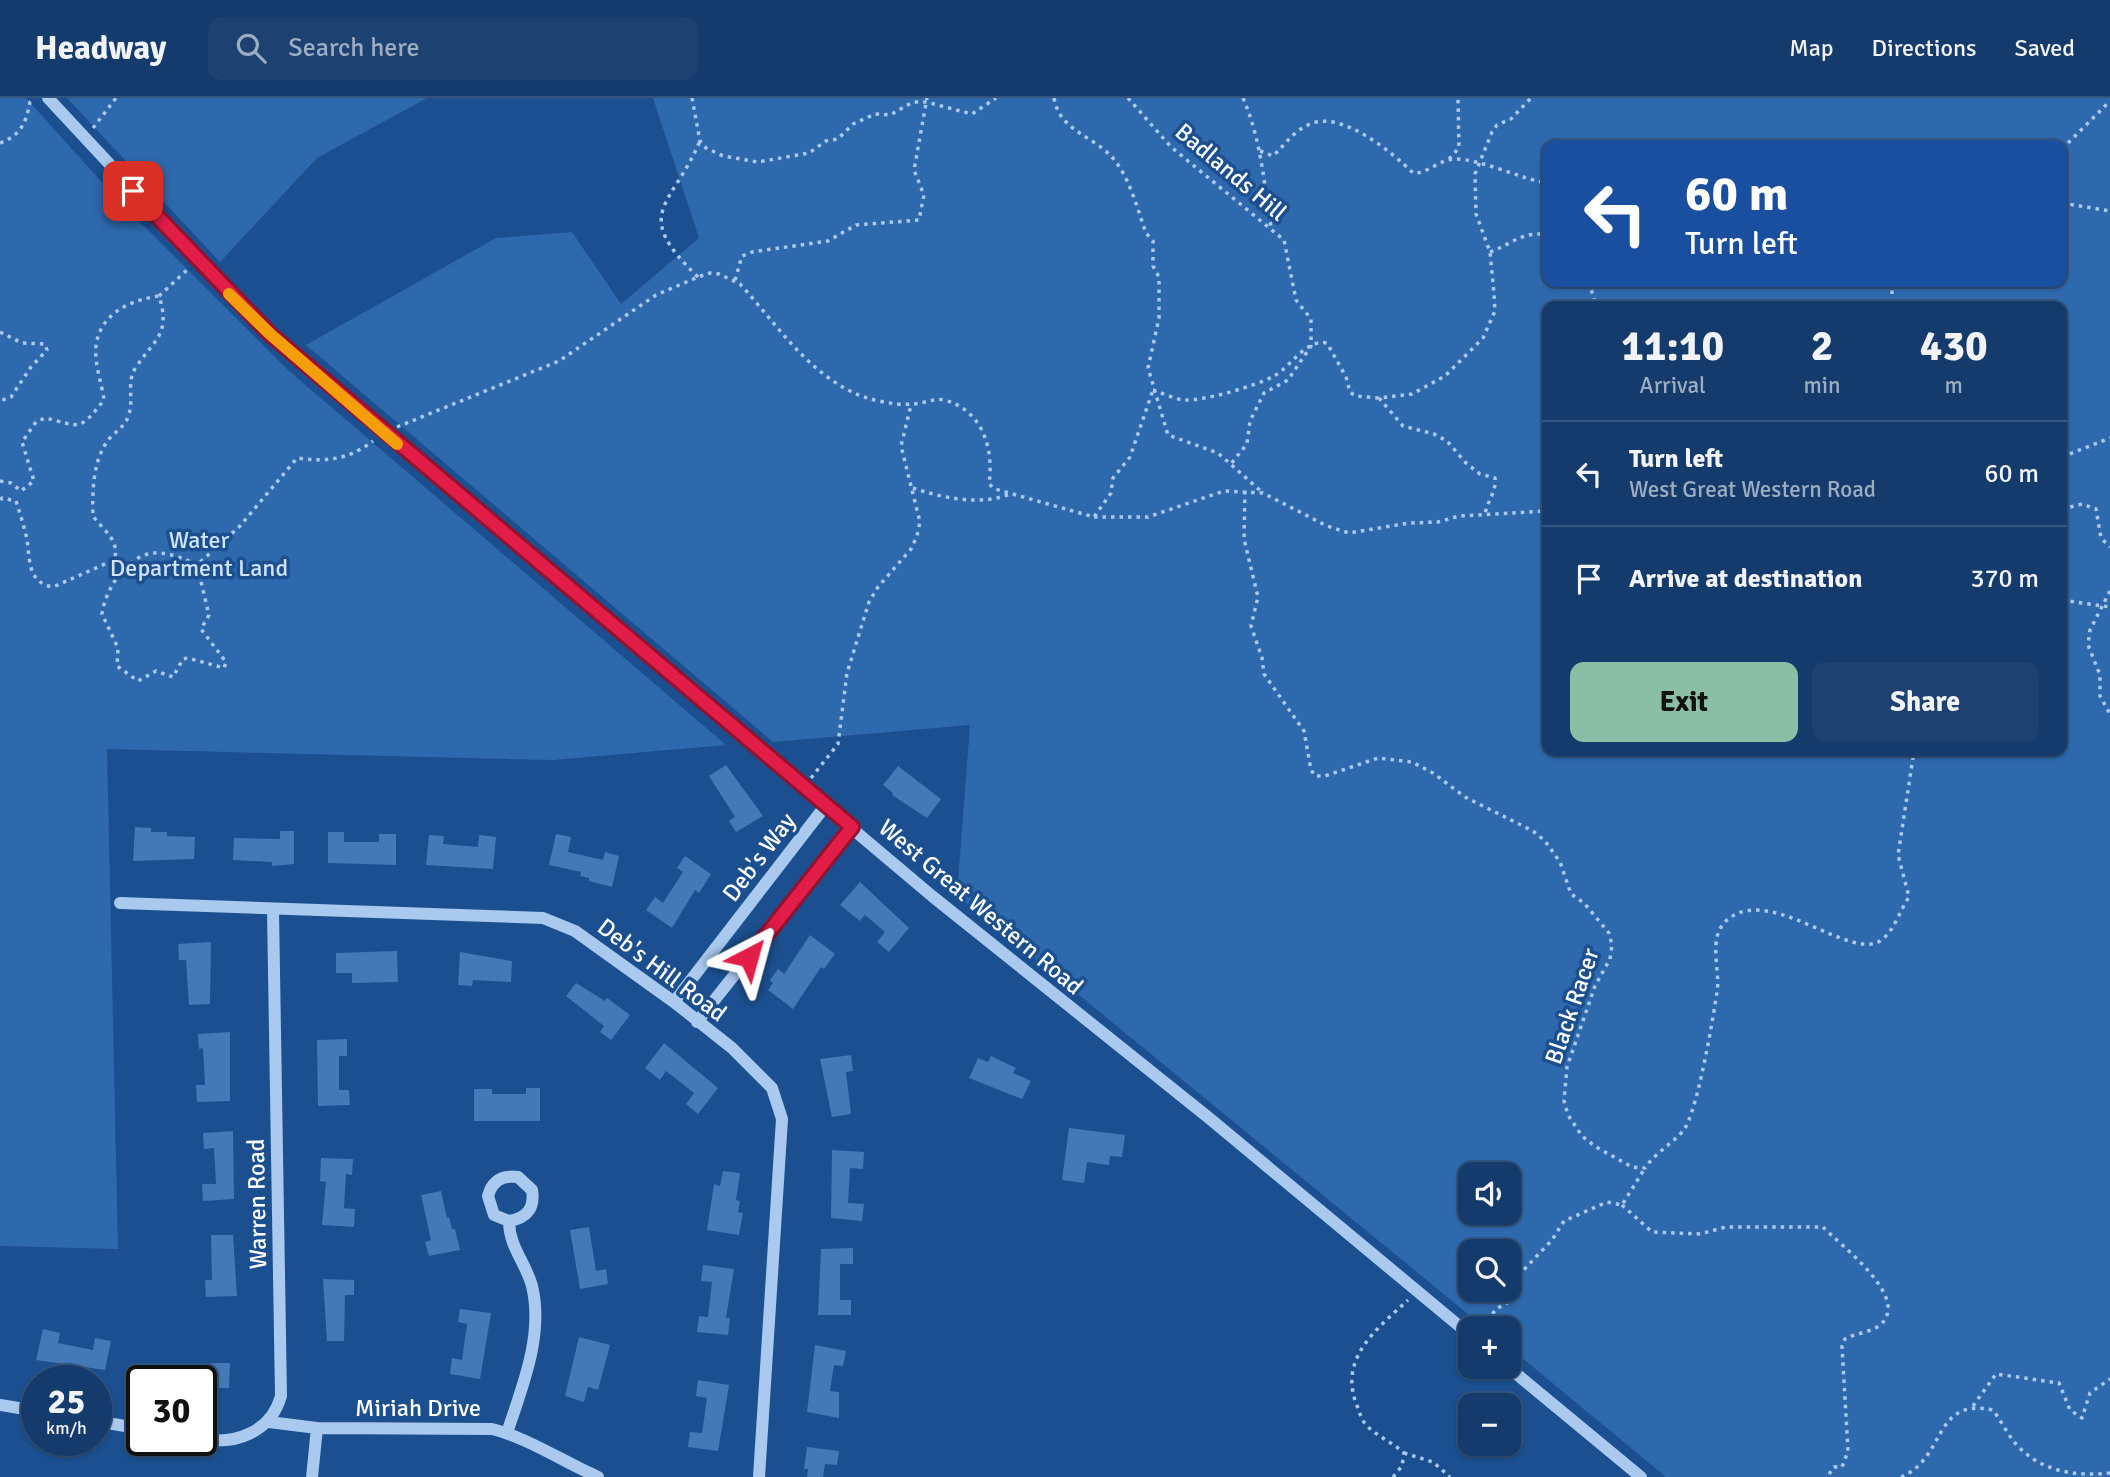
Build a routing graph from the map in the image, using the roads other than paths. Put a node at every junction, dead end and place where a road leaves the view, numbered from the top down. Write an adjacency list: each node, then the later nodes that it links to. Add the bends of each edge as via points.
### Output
1 (45, 98): 2 (street, West Great Western Road, via 270,334)
2 (826, 804): 3 (street, West Great Western Road); 6 (street, Deb's Way)
3 (852, 827): 7 (street); 9 (street, West Great Western Road)
4 (120, 903): 5 (street, Deb's Hill Road)
5 (273, 910): 6 (street, Deb's Hill Road, via 543,918 575,931); 13 (street, Warren Road, via 281,1396)
6 (674, 1002): 7 (street, Deb's Hill Road)
7 (697, 1022): 19 (street, Deb's Hill Road, via 759,1073 772,1088 782,1119)
8 (509, 1221): 15 (street, via 509,1236 535,1296 536,1326)
9 (1458, 1325)
10 (1521, 1378): 20 (street)
11 (0, 1405): 12 (street)
12 (21, 1408)
13 (269, 1422): 14 (street, Miriah Drive); 16 (street, via 253,1433)
14 (317, 1428): 15 (street, Miriah Drive, via 475,1427); 17 (street)
15 (507, 1433): 18 (street, Miriah Drive)
16 (217, 1441)
17 (312, 1477)
18 (598, 1477)
19 (760, 1477)
20 (1641, 1477)

